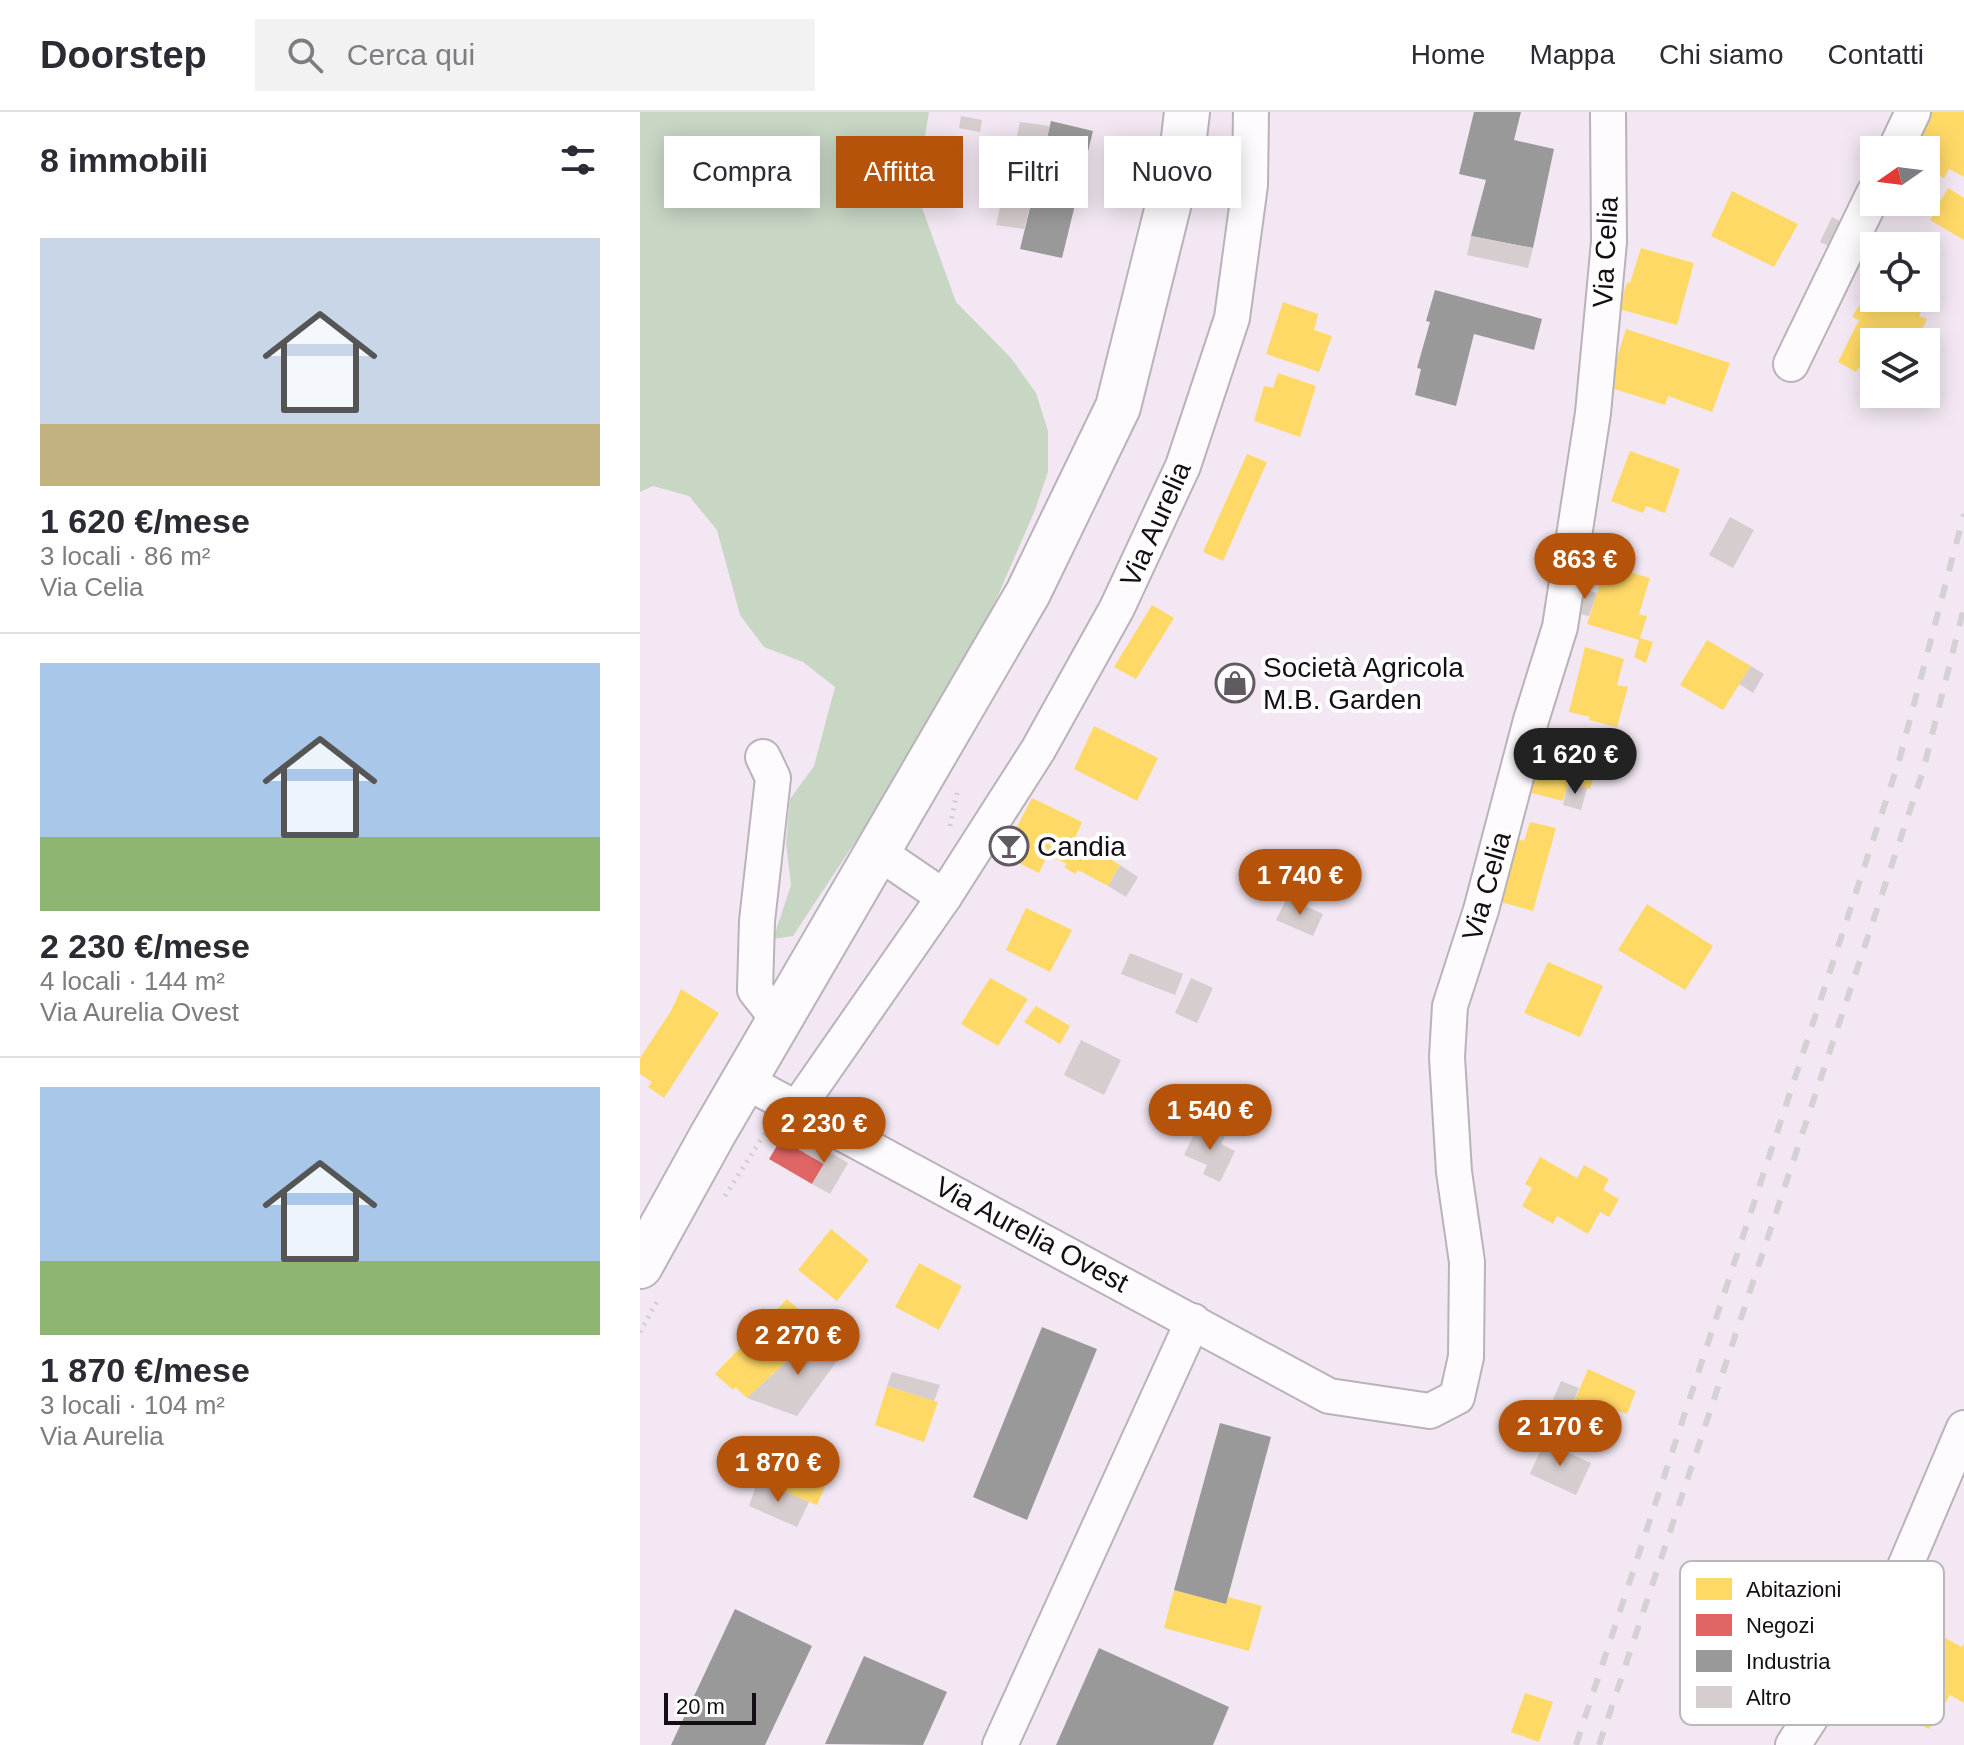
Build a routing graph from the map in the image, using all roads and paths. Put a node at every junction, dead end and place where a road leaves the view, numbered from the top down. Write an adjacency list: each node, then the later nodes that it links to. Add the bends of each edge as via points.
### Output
1 (1187, 112): 9 (main road, via 1118,407 1028,593)
2 (1251, 112): 10 (street, Via Aurelia, via 1250,185 1232,318 1183,466 1110,621 1038,750)
3 (1608, 112): 16 (street, Via Celia, via 1609,242 1593,413 1560,627 1450,1006 1447,1057 1453,1158 1467,1262 1466,1357 1457,1397)
4 (1913, 112): 5 (street)
5 (1902, 136)
6 (1863, 216): 7 (street)
7 (1791, 364)
8 (763, 757): 11 (street, via 773,778 755,990)
9 (878, 852): 10 (street); 11 (main road)
10 (944, 897): 13 (street, Via Aurelia)
11 (780, 1022): 12 (main road)
12 (745, 1081): 13 (street, Via Aurelia Ovest); 14 (main road)
13 (798, 1107): 15 (street, Via Aurelia Ovest)
14 (640, 1266)
15 (1193, 1321): 16 (street, Via Aurelia Ovest, via 1329,1396); 20 (street)
16 (1430, 1411)
17 (1964, 1428): 18 (street)
18 (1907, 1561)
19 (1806, 1725): 21 (street)
20 (1000, 1745)
21 (1793, 1745)

